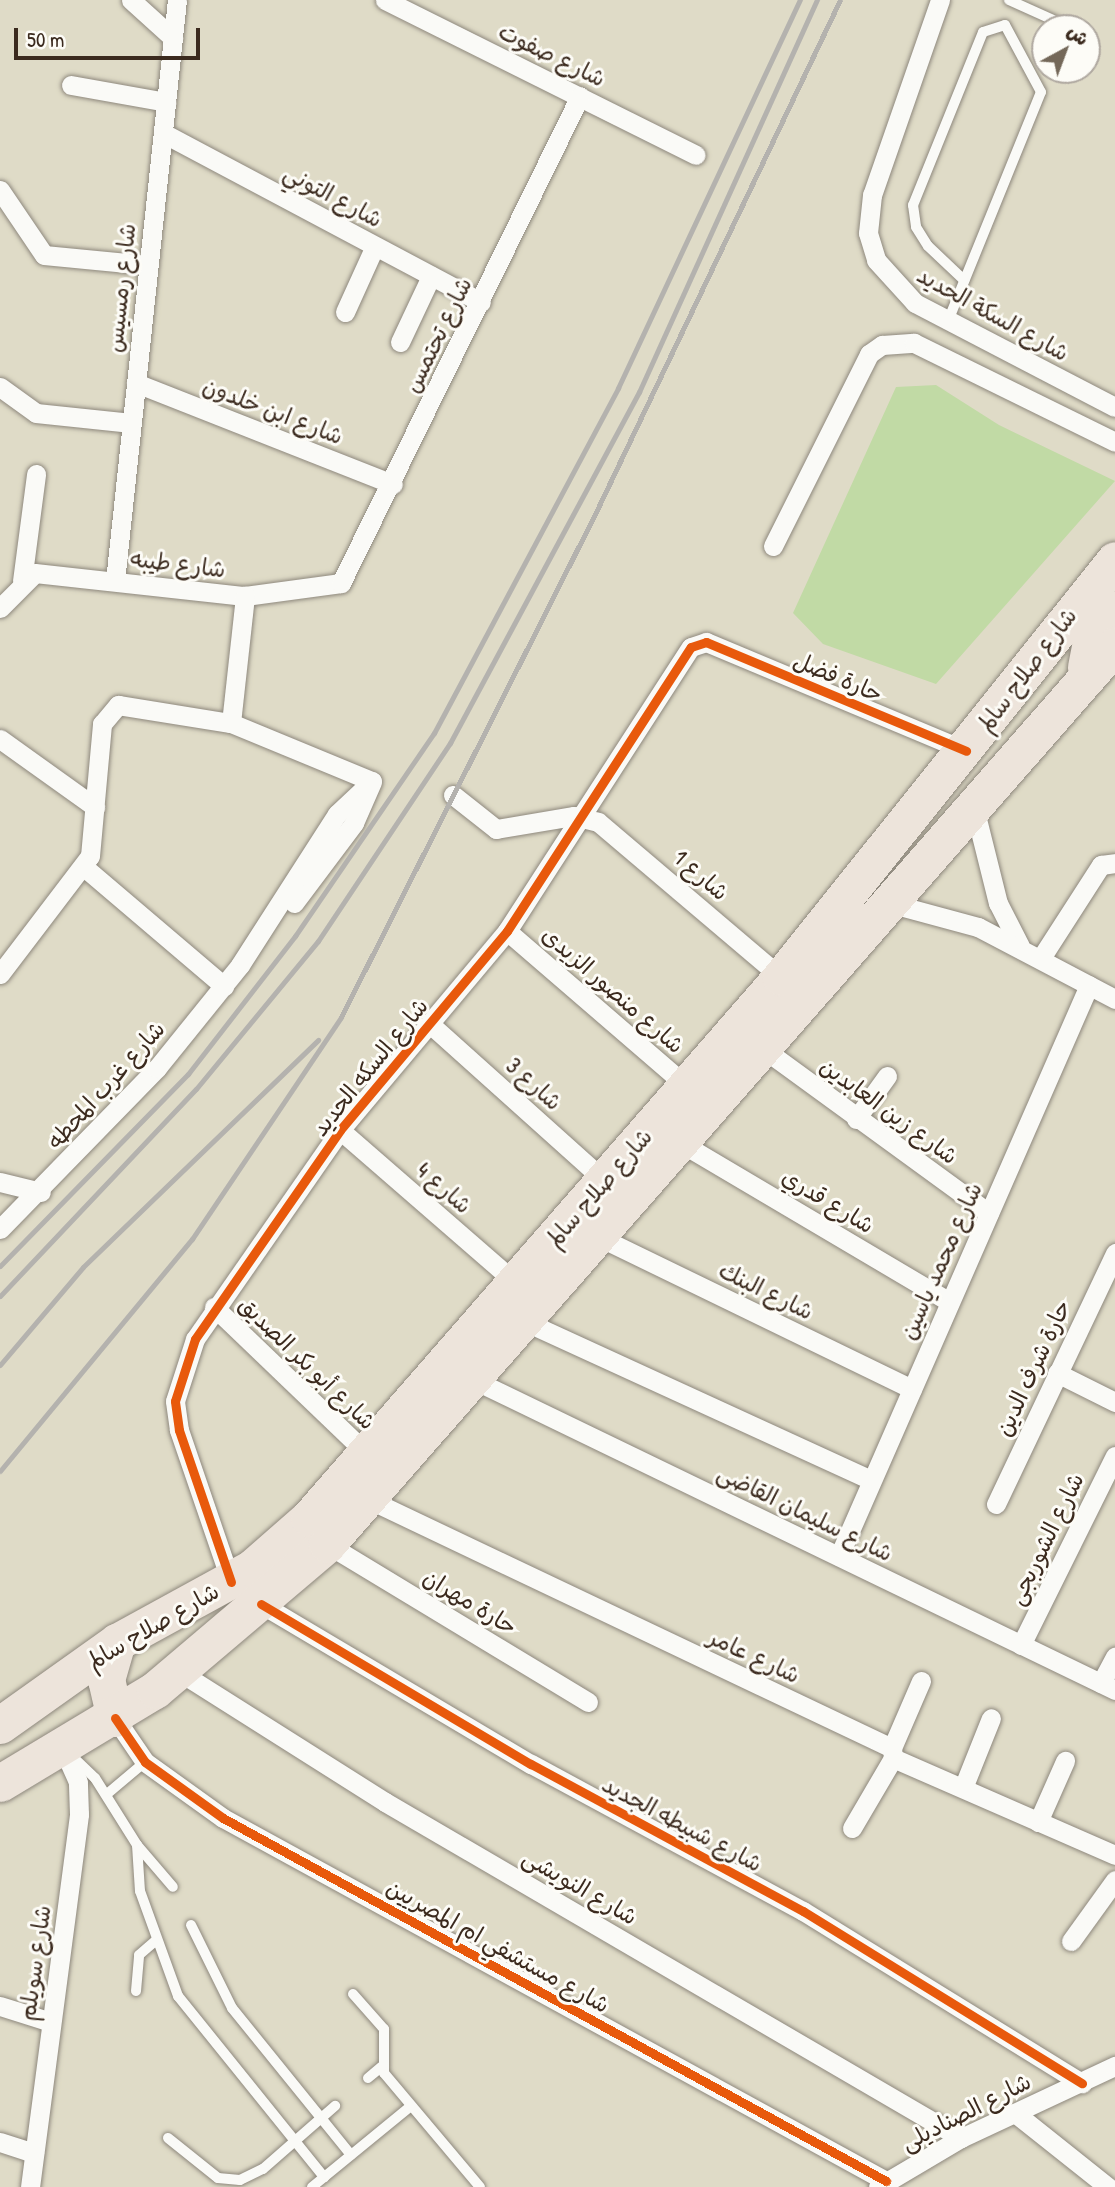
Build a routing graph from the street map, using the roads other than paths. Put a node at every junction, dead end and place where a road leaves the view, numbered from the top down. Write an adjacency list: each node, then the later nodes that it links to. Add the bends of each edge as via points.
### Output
1 (131, 0): 7 (street)
2 (177, 0): 7 (street, شارع رمسيس)
3 (385, 0): 9 (street, شارع صفوت)
4 (940, 0): 20 (street, شارع السكة الحديد, via 872,195 869,233 876,260 897,288)
5 (1009, 0): 6 (lane)
6 (1040, 14)
7 (173, 38): 10 (street, شارع رمسيس)
8 (71, 85): 10 (street)
9 (580, 96): 12 (street, شارع صفوت); 18 (street, شارع تحتمس)
10 (166, 102): 11 (street, شارع رمسيس)
11 (163, 133): 14 (street, شارع التوني); 15 (street, شارع رمسيس)
12 (696, 155)
13 (0, 190): 15 (street, via 44,255)
14 (375, 246): 16 (street, شارع التوني); 19 (street)
15 (148, 265): 22 (street, شارع رمسيس)
16 (431, 276): 18 (street, شارع التوني); 21 (street)
17 (964, 280): 17 (lane, via 1041,92 1005,25 983,32 913,205 916,227 928,246); 20 (lane)
18 (481, 302): 28 (street, شارع تحتمس)
19 (345, 312)
20 (948, 321): 24 (street, شارع السكة الحديد)
21 (400, 342)
22 (136, 383): 25 (street, شارع رمسيس); 28 (street, شارع ابن خلدون)
23 (0, 387): 25 (street, via 36,413)
24 (1115, 407)
25 (131, 423): 32 (street, شارع رمسيس)
26 (1115, 442): 29 (street, via 914,343 882,345 869,354)
27 (36, 474): 31 (street)
28 (393, 484): 33 (street, شارع تحتمس, via 348,576)
29 (773, 546)
30 (1115, 560): 42 (highway, شارع صلاح سالم)
31 (22, 581): 32 (street, شارع طيبه, via 46,573); 35 (street)
32 (115, 581): 34 (street, شارع طيبه)
33 (331, 587): 34 (street, شارع طيبه)
34 (245, 596): 40 (street)
35 (0, 608)
36 (1115, 610): 39 (highway, via 1091,641)
37 (695, 644): 42 (street, حارة فضل, via 706,642); 46 (street, شارع السكه الحديد)
38 (1115, 645): 39 (highway, شارع صلاح سالم)
39 (1086, 679): 45 (highway, شارع صلاح سالم)
40 (231, 723): 44 (street, via 135,704 111,710 102,724); 56 (street, شارع غرب المحطه, via 372,781 337,814)
41 (0, 739): 44 (street)
42 (966, 751): 54 (highway, شارع صلاح سالم)
43 (453, 795): 46 (street, via 496,829)
44 (95, 807): 48 (street)
45 (975, 811): 49 (highway, شارع صلاح سالم); 51 (street, via 990,881)
46 (584, 818): 50 (street, شارع السكه الحديد); 54 (street, شارع 1, via 608,828)
47 (1115, 863): 52 (street, via 1101,865)
48 (84, 867): 53 (street); 56 (street)
49 (889, 903): 51 (street, via 967,924); 59 (highway, شارع صلاح سالم)
50 (507, 931): 58 (street, شارع السكه الحديد); 61 (street, شارع منصور الزيدى)
51 (1020, 946): 52 (street)
52 (1041, 958): 55 (street)
53 (0, 974)
54 (781, 978): 61 (highway, شارع صلاح سالم)
55 (1088, 985): 57 (street); 68 (street, شارع محمد ياسين)
56 (223, 986): 67 (street, شارع غرب المحطه, via 157,1068)
57 (1115, 999)
58 (430, 1024): 63 (street, شارع السكه الحديد); 66 (street, شارع 3)
59 (761, 1047): 62 (street, شارع زين العابدين); 64 (highway, شارع صلاح سالم)
60 (887, 1076): 62 (street)
61 (688, 1087): 66 (highway, شارع صلاح سالم)
62 (856, 1119): 68 (street, شارع زين العابدين)
63 (340, 1130): 72 (street, شارع 4); 74 (street, شارع السكه الحديد)
64 (681, 1143): 70 (highway, شارع صلاح سالم); 73 (street, شارع قدري)
65 (0, 1182): 67 (street)
66 (606, 1182): 72 (highway, شارع صلاح سالم)
67 (41, 1192): 69 (street, شارع غرب المحطه)
68 (989, 1213): 73 (street, شارع محمد ياسين)
69 (0, 1229)
70 (599, 1237): 75 (highway, شارع صلاح سالم); 78 (street, شارع البنك)
71 (1115, 1253): 76 (street, حارة شرف الدين)
72 (515, 1282): 80 (highway, شارع صلاح سالم)
73 (950, 1302): 78 (street, شارع محمد ياسين)
74 (214, 1307): 80 (street, شارع أبو بكر الصديق); 87 (street, شارع السكه الحديد, via 195,1339 175,1401)
75 (524, 1321): 77 (highway, شارع صلاح سالم); 82 (street)
76 (1057, 1373): 79 (street); 84 (street, حارة شرف الدين)
77 (474, 1380): 83 (highway, شارع صلاح سالم); 86 (street, شارع سليمان القاضى)
78 (912, 1389): 82 (street, شارع محمد ياسين)
79 (1115, 1402)
80 (366, 1454): 87 (highway, شارع صلاح سالم, via 291,1536)
81 (1115, 1455): 90 (street, شارع الشوربجى)
82 (871, 1480): 86 (street, شارع محمد ياسين)
83 (369, 1499): 85 (highway, شارع صلاح سالم); 100 (street, شارع عامر)
84 (996, 1504)
85 (327, 1544): 88 (highway, شارع صلاح سالم); 95 (street, حارة مهران)
86 (839, 1556): 90 (street, شارع سليمان القاضى)
87 (231, 1582): 89 (highway, شارع صلاح سالم)
88 (261, 1604): 92 (highway, شارع صلاح سالم); 122 (street, شارع شبيطه الجديد, via 531,1764 803,1911)
89 (117, 1642): 96 (highway, via 106,1680); 98 (highway, شارع صلاح سالم)
90 (1021, 1645): 94 (street, شارع سليمان القاضى)
91 (1115, 1657): 94 (street)
92 (178, 1671): 96 (highway, شارع صلاح سالم); 128 (street, شارع النويشى, via 386,1802)
93 (921, 1681): 100 (street)
94 (1108, 1686)
95 (589, 1702)
96 (115, 1718): 99 (highway, شارع صلاح سالم); 102 (street, شارع مستشفي ام المصريين)
97 (991, 1718): 104 (street)
98 (7, 1720): 99 (highway, via 47,1730)
99 (63, 1748): 103 (highway, شارع صلاح سالم); 105 (lane); 118 (street, شارع سويلم, via 74,1766 80,1798)
100 (893, 1753): 104 (street, شارع عامر); 107 (street)
101 (1065, 1761): 106 (street)
102 (145, 1762): 105 (lane); 135 (street, شارع مستشفي ام المصريين, via 223,1818)
103 (0, 1783)
104 (963, 1788): 106 (street, شارع عامر)
105 (107, 1794): 108 (lane)
106 (1038, 1822): 109 (street, شارع عامر)
107 (852, 1828)
108 (137, 1845): 111 (lane); 113 (lane, via 140,1891)
109 (1115, 1855)
110 (1115, 1880): 114 (street)
111 (173, 1887)
112 (191, 1925): 126 (lane, via 224,1997)
113 (156, 1940): 115 (lane, via 139,1955); 129 (lane, via 197,2026)
114 (1071, 1941)
115 (136, 1991)
116 (352, 1993): 120 (lane, via 384,2029)
117 (0, 2006): 118 (street)
118 (51, 2022): 131 (street, شارع سويلم)
119 (1115, 2066): 122 (street, شارع الصناديلى)
120 (381, 2067): 121 (lane); 124 (lane)
121 (368, 2078)
122 (1082, 2082): 125 (street, شارع الصناديلى)
123 (335, 2106): 126 (lane)
124 (411, 2106): 132 (lane); 138 (lane)
125 (1015, 2113): 128 (street, شارع الصناديلى); 139 (street)
126 (321, 2118): 129 (lane); 132 (lane)
127 (168, 2138): 134 (lane, via 218,2178)
128 (961, 2138): 135 (street, شارع الصناديلى)
129 (295, 2141): 133 (lane); 134 (lane)
130 (0, 2142): 131 (street)
131 (34, 2153): 136 (street, شارع سويلم)
132 (351, 2155): 133 (lane)
133 (324, 2177): 137 (lane)
134 (242, 2184)
135 (882, 2184)
136 (30, 2187)
137 (312, 2187)
138 (480, 2187)
139 (1108, 2187)

